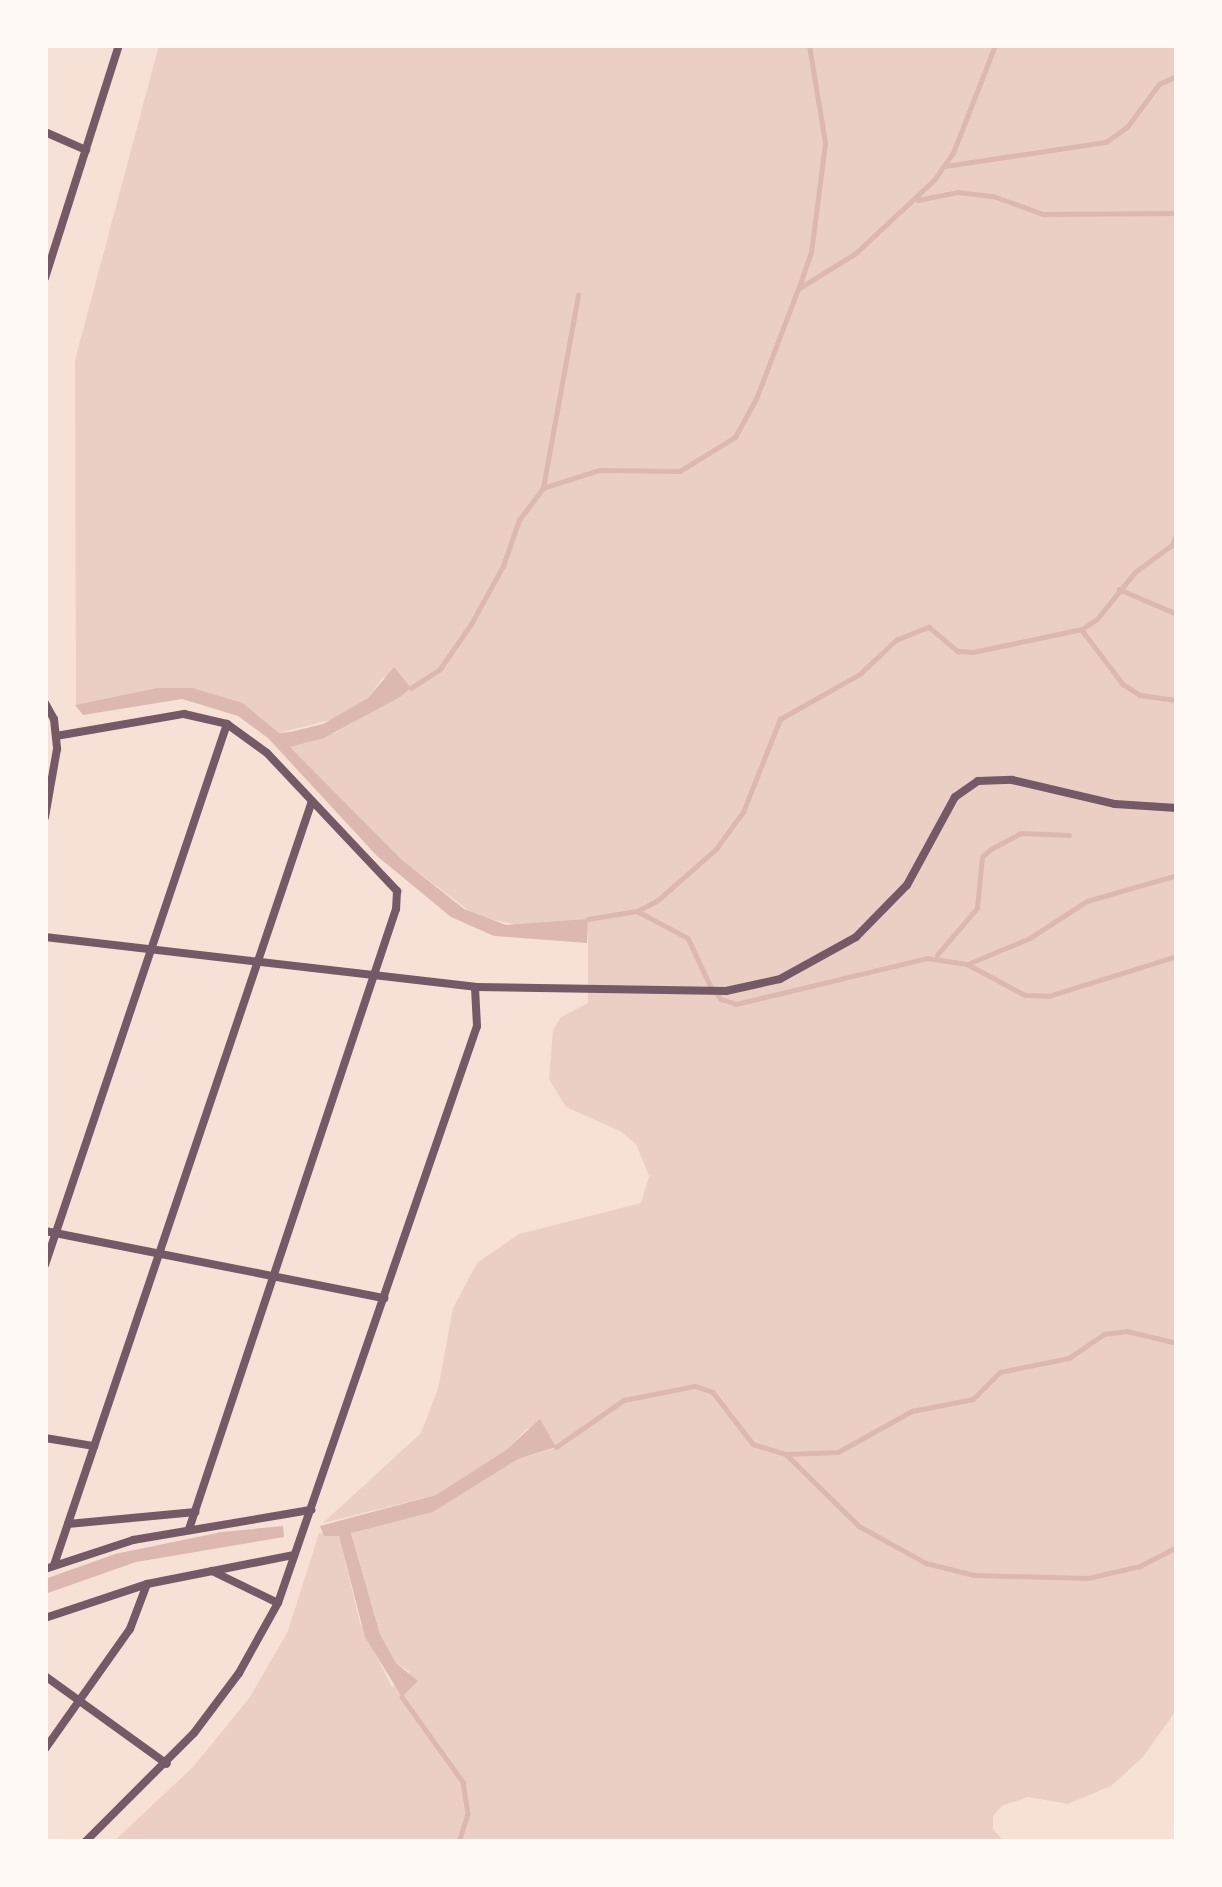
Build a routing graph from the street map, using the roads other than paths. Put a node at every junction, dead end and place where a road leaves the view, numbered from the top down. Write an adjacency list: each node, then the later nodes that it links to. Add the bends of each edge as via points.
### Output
1 (119, 45): 3 (street)
2 (45, 132): 3 (street)
3 (86, 150): 4 (street)
4 (45, 278)
5 (45, 703): 7 (street)
6 (226, 724): 7 (street, via 184,714); 8 (street); 12 (street)
7 (56, 736): 10 (street)
8 (312, 801): 13 (street); 14 (street, via 398,891)
9 (1177, 808): 15 (street, via 978,781 956,797 893,903 856,938 780,979 726,991)
10 (45, 817)
11 (45, 937): 12 (street)
12 (152, 950): 13 (street); 17 (street)
13 (257, 962): 14 (street); 18 (street)
14 (374, 975): 15 (street); 20 (street)
15 (475, 987): 21 (street, via 477,1025)
16 (45, 1231): 17 (street)
17 (56, 1234): 18 (street); 19 (street)
18 (159, 1254): 20 (street); 23 (street)
19 (45, 1265)
20 (273, 1276): 21 (street); 25 (street)
21 (384, 1298): 24 (street)
22 (45, 1438): 23 (street)
23 (94, 1446): 26 (street)
24 (311, 1510): 27 (street); 28 (street)
25 (195, 1512): 26 (street); 27 (street)
26 (68, 1524): 29 (street)
27 (189, 1529): 29 (street)
28 (295, 1555): 30 (street); 32 (street)
29 (50, 1567)
30 (211, 1570): 31 (street); 32 (street)
31 (147, 1584): 33 (street); 35 (street, via 136,1620)
32 (278, 1603): 37 (street, via 239,1673)
33 (45, 1618)
34 (45, 1676): 35 (street)
35 (81, 1702): 36 (street); 37 (street)
36 (45, 1749)
37 (167, 1764): 38 (street)
38 (86, 1842)

